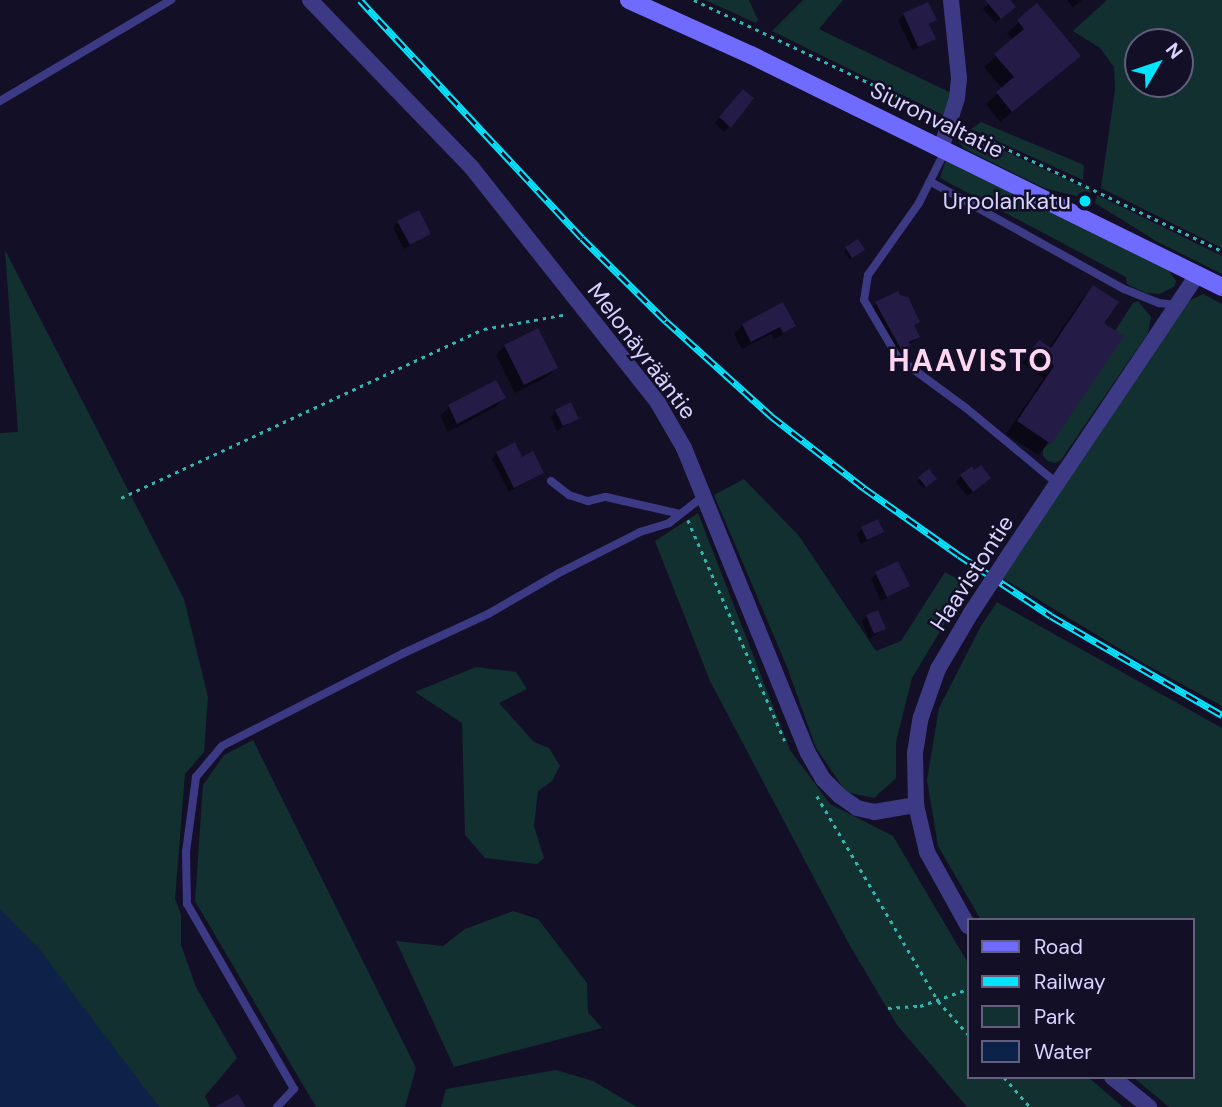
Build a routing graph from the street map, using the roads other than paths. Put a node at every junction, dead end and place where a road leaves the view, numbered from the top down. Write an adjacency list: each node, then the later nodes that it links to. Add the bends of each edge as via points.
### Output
1 (171, 0): 5 (lane)
2 (310, 0): 13 (street, Melonäyrääntie, via 512,215 658,403)
3 (629, 0): 6 (street, Siuronvaltatie)
4 (951, 0): 6 (street, via 958,88)
5 (0, 101)
6 (943, 150): 7 (lane); 8 (street, Siuronvaltatie)
7 (932, 182): 10 (lane, via 1124,289); 12 (lane, via 868,275 863,300 898,358)
8 (1197, 275): 9 (street, Siuronvaltatie); 10 (street, Haavistontie)
9 (1222, 287)
10 (1177, 305): 12 (street, Haavistontie)
11 (551, 481): 14 (lane, via 569,495 588,501 606,497)
12 (1058, 484): 15 (street, Haavistontie, bridge, via 938,669 915,753)
13 (705, 495): 14 (lane); 15 (street, Melonäyrääntie, via 823,779 857,808 874,812)
14 (682, 512): 18 (lane, via 669,523 640,532 488,614 222,746 196,777 186,852 187,904 294,1089)
15 (916, 805): 16 (street, Haavistontie, via 927,852)
16 (967, 924)
17 (1114, 1079): 19 (street)
18 (277, 1107)
19 (1149, 1107)

